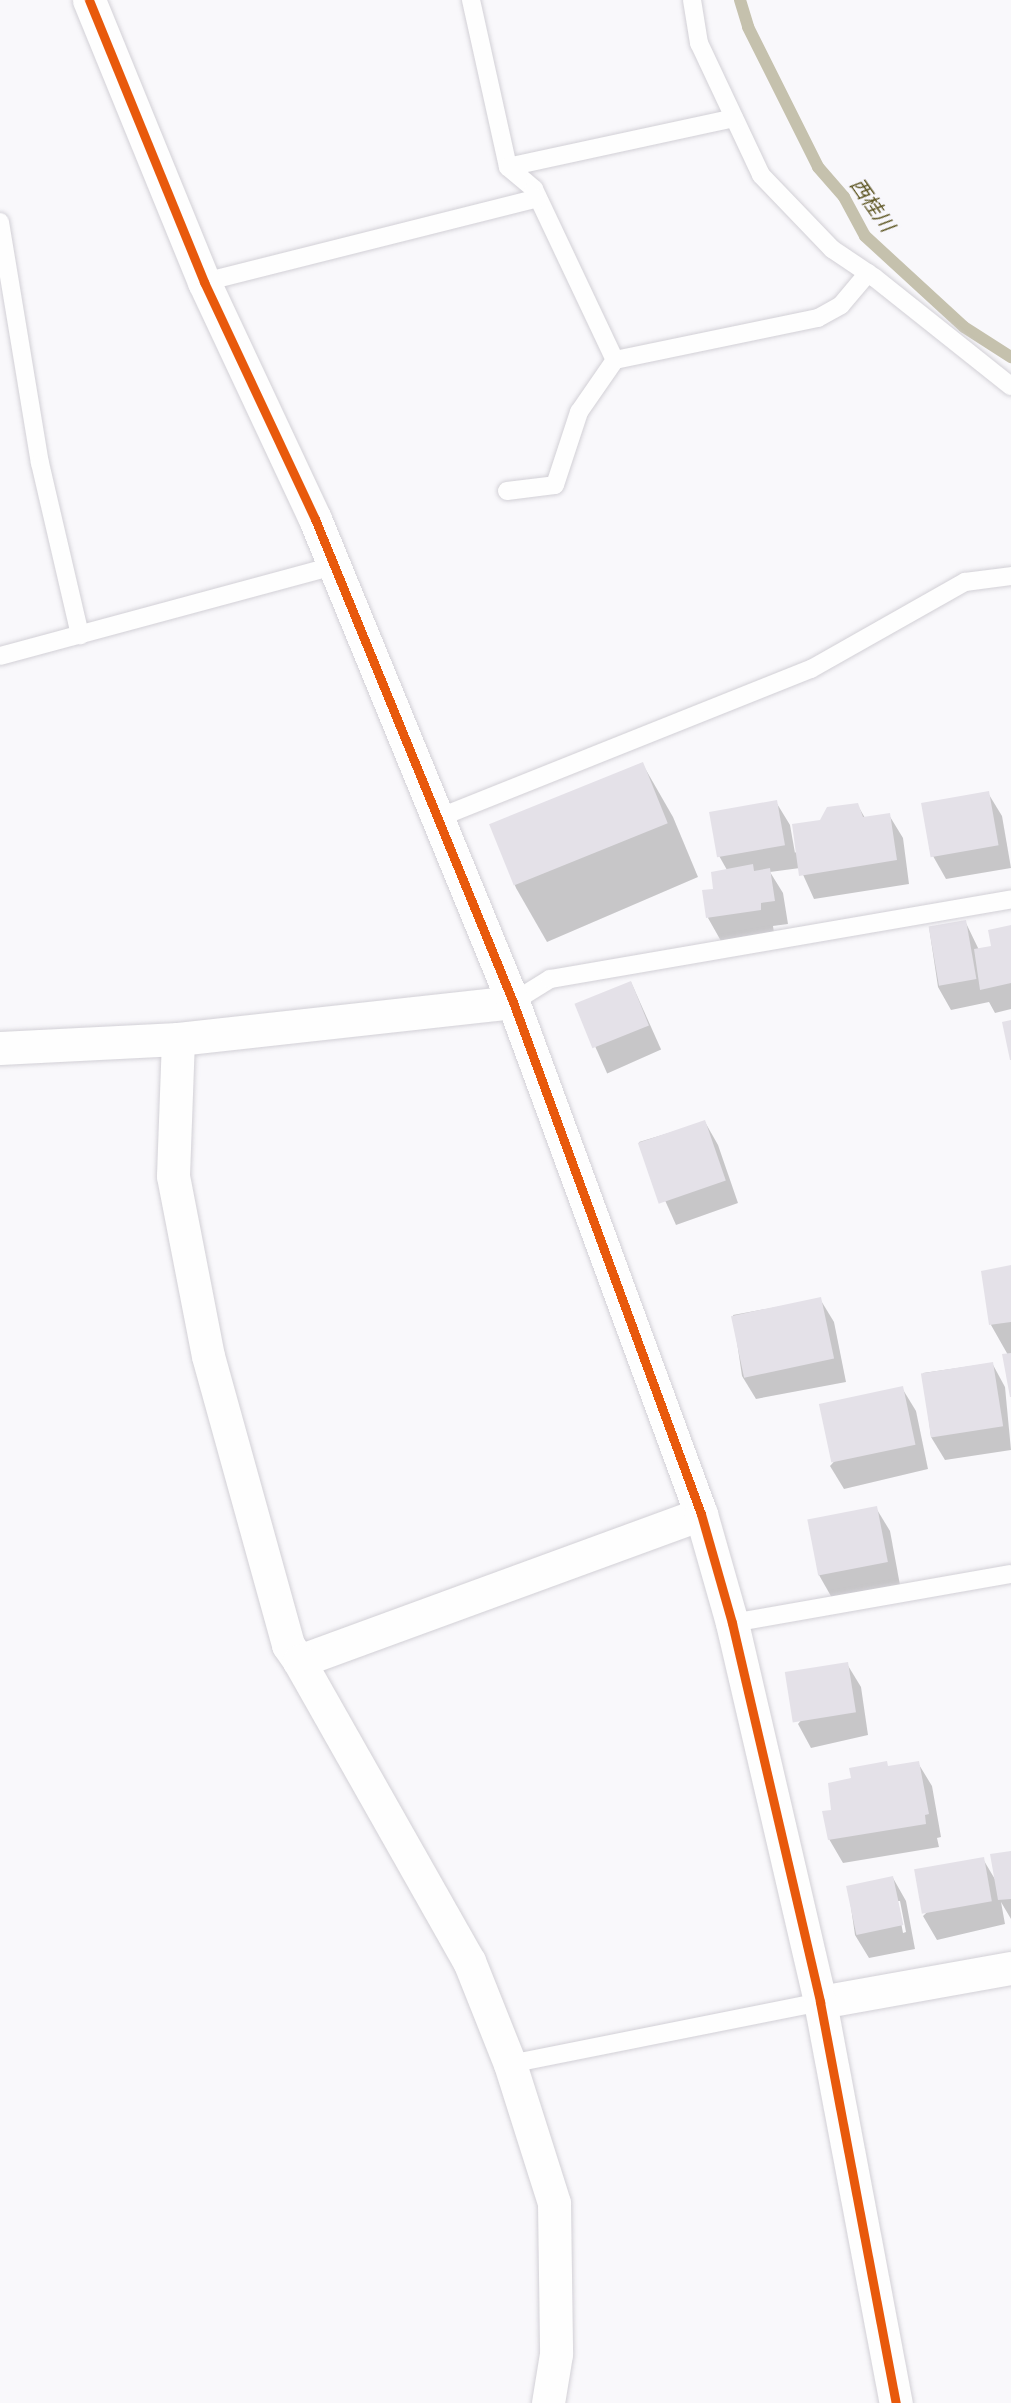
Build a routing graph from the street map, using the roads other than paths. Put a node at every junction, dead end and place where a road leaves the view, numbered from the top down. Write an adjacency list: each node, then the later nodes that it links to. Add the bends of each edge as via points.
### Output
1 (89, 0): 9 (street)
2 (471, 0): 5 (lane)
3 (692, 0): 4 (lane, via 699,42)
4 (734, 118): 5 (lane); 8 (lane, via 761,175 832,249)
5 (508, 167): 6 (lane)
6 (538, 198): 9 (lane); 10 (lane)
7 (0, 222): 15 (lane, via 40,464)
8 (868, 273): 10 (lane, via 841,305 818,318); 11 (lane)
9 (204, 282): 13 (street)
10 (615, 360): 12 (lane, via 579,412 555,485)
11 (1011, 386)
12 (507, 491)
13 (334, 566): 15 (lane); 17 (street)
14 (1011, 576): 17 (lane, via 965,582 811,669)
15 (80, 635): 16 (lane)
16 (0, 656)
17 (438, 818): 19 (street)
18 (1011, 898): 19 (lane, via 550,979)
19 (513, 1002): 20 (street); 22 (street)
20 (178, 1039): 21 (street); 25 (street, via 175,1187 208,1356 288,1645)
21 (0, 1048)
22 (700, 1514): 24 (street); 25 (street)
23 (1011, 1574): 24 (lane)
24 (732, 1623): 27 (street)
25 (299, 1661): 28 (street, via 469,1960)
26 (1011, 1968): 27 (street)
27 (820, 2002): 28 (lane); 30 (street)
28 (510, 2064): 29 (street, via 554,2203 556,2354)
29 (548, 2403)
30 (896, 2403)

